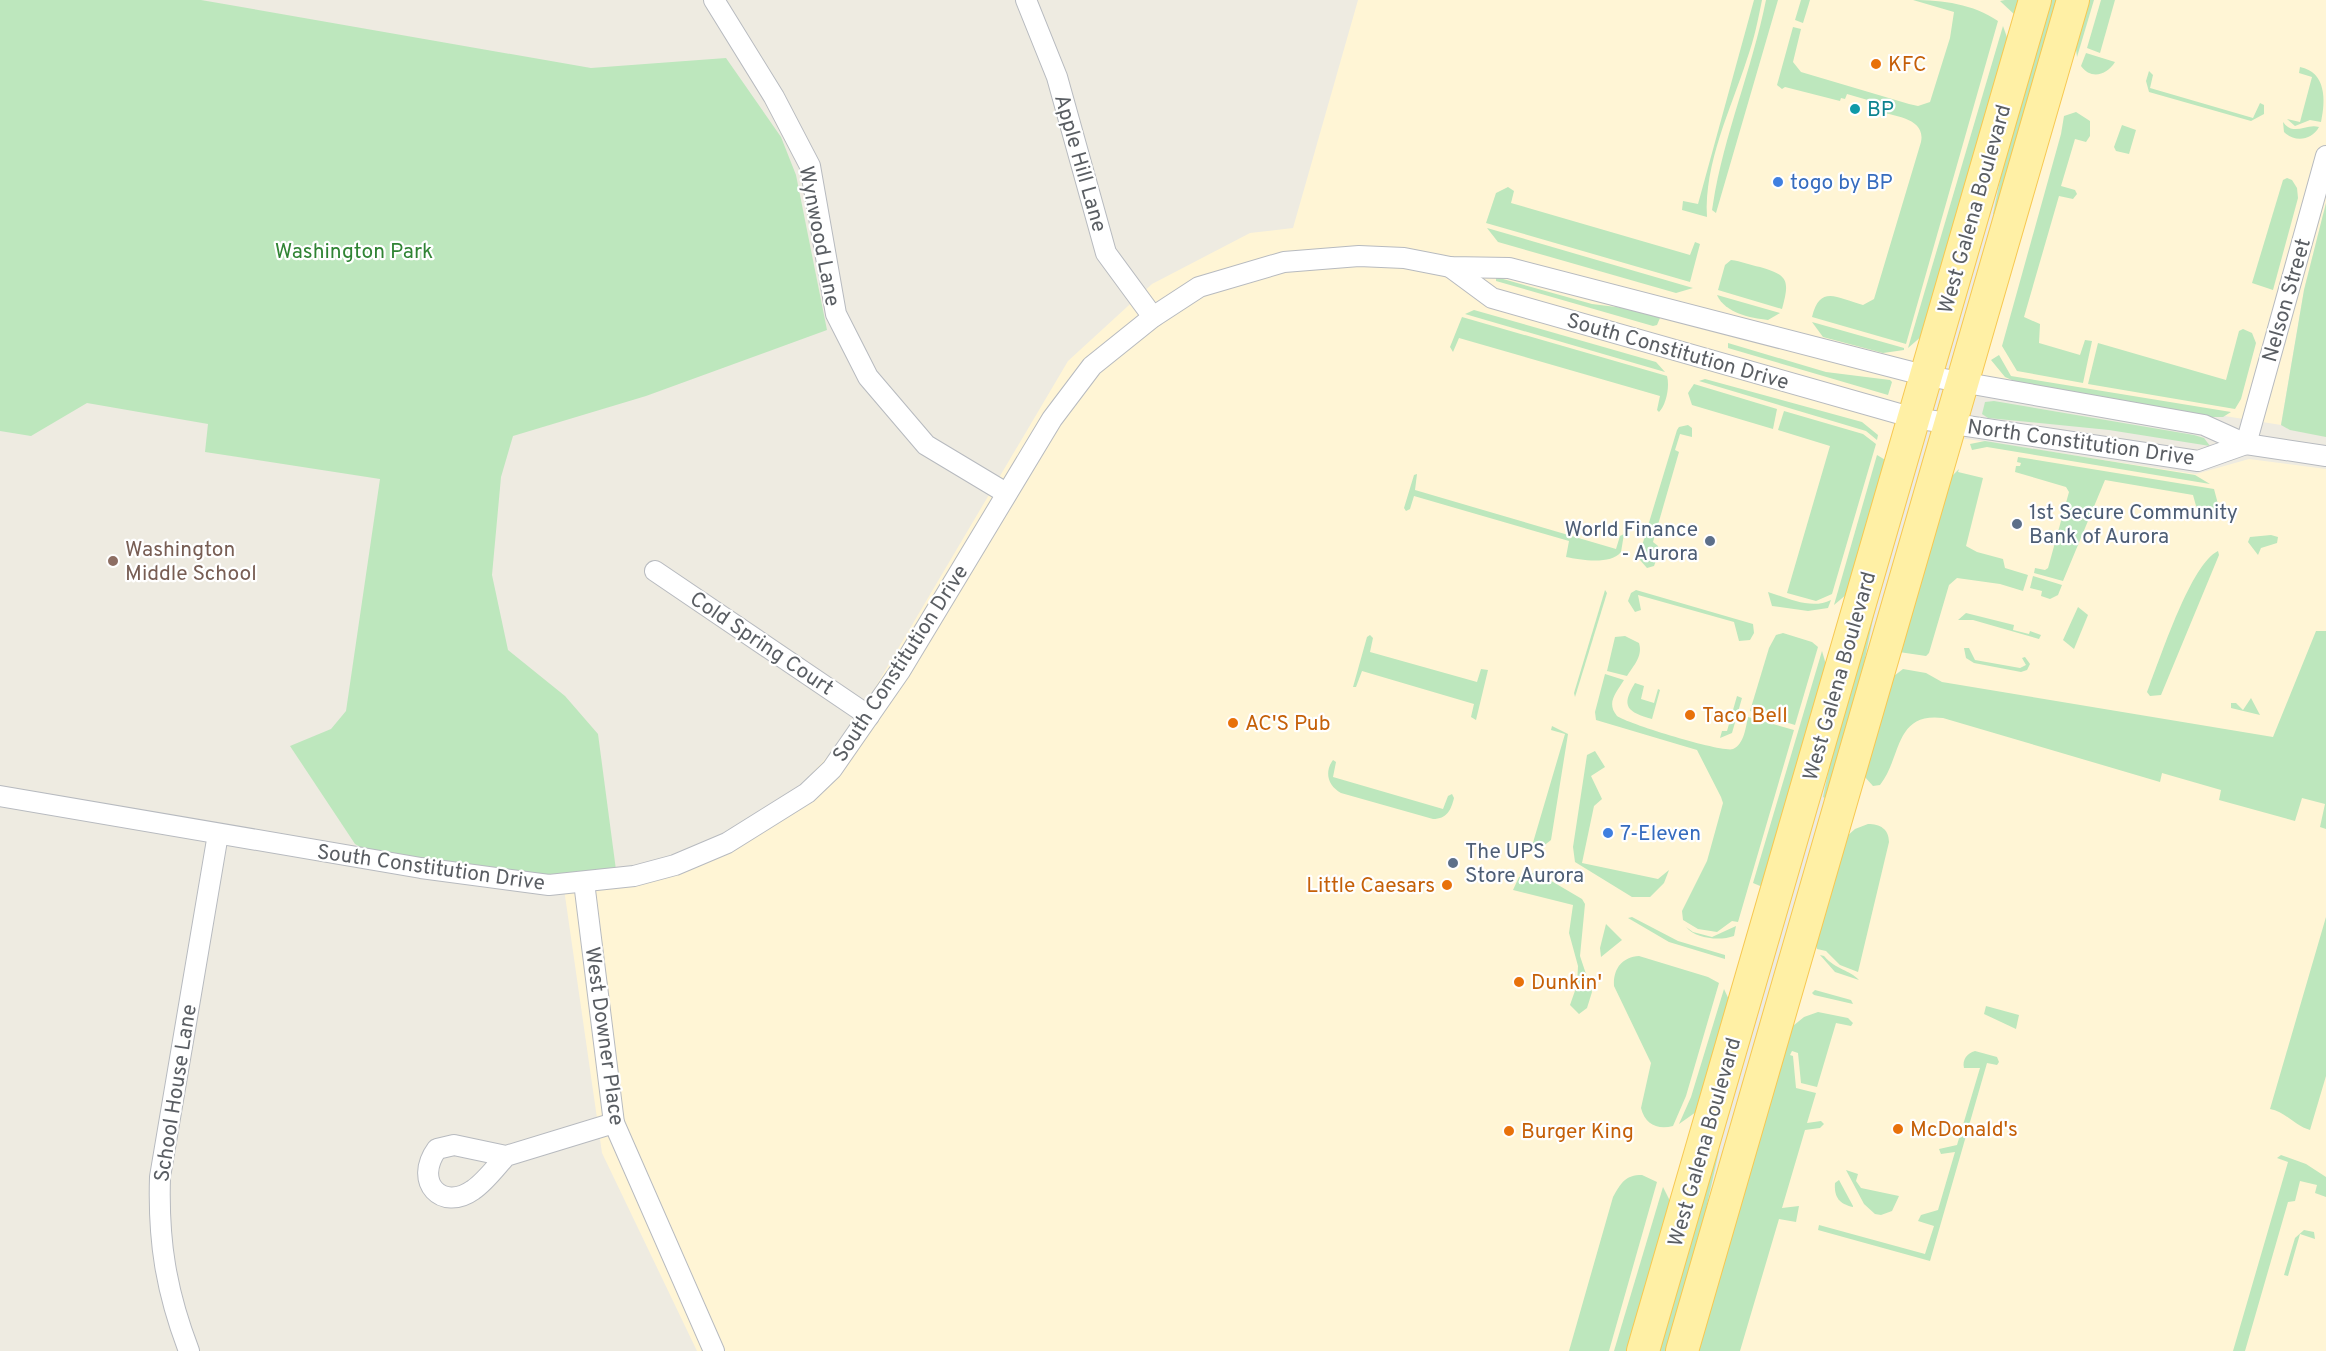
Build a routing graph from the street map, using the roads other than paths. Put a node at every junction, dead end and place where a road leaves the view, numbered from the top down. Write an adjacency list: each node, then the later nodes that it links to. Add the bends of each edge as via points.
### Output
1 (714, 0): 14 (street, Wynwood Lane, via 774,97 810,166 836,314 868,377 926,445)
2 (1026, 0): 7 (street, Apple Hill Lane, via 1057,77 1106,253)
3 (2035, 0): 8 (main road, West Galena Boulevard)
4 (2073, 0): 9 (main road, West Galena Boulevard)
5 (2326, 156): 12 (street, Nelson Street)
6 (1450, 267): 7 (street, South Constitution Drive, via 1359,255 1284,262 1200,287); 8 (street, South Constitution Drive, via 1509,268); 10 (street, South Constitution Drive, via 1492,298)
7 (1153, 317): 14 (street, South Constitution Drive, via 1092,366 1052,419)
8 (1927, 375): 9 (street, North Constitution Drive); 10 (main road, West Galena Boulevard)
9 (1963, 382): 11 (main road, West Galena Boulevard); 12 (street, North Constitution Drive, via 2204,424)
10 (1914, 418): 11 (street, North Constitution Drive); 24 (main road, West Galena Boulevard)
11 (1949, 423): 12 (street, North Constitution Drive, via 2198,461); 25 (main road, West Galena Boulevard)
12 (2246, 444): 13 (street, North Constitution Drive)
13 (2326, 456)
14 (1006, 493): 16 (street, South Constitution Drive)
15 (655, 571): 16 (street, Cold Spring Court)
16 (869, 716): 19 (street, South Constitution Drive, via 832,769 807,793 727,843 675,865 634,876)
17 (0, 796): 18 (street, South Constitution Drive)
18 (218, 834): 19 (street, South Constitution Drive, via 526,882); 22 (street, School House Lane, via 160,1177 163,1266)
19 (584, 882): 20 (street, West Downer Place)
20 (614, 1124): 21 (street); 23 (street, West Downer Place)
21 (506, 1156)
22 (189, 1351)
23 (714, 1351)
24 (1643, 1351)
25 (1682, 1351)

